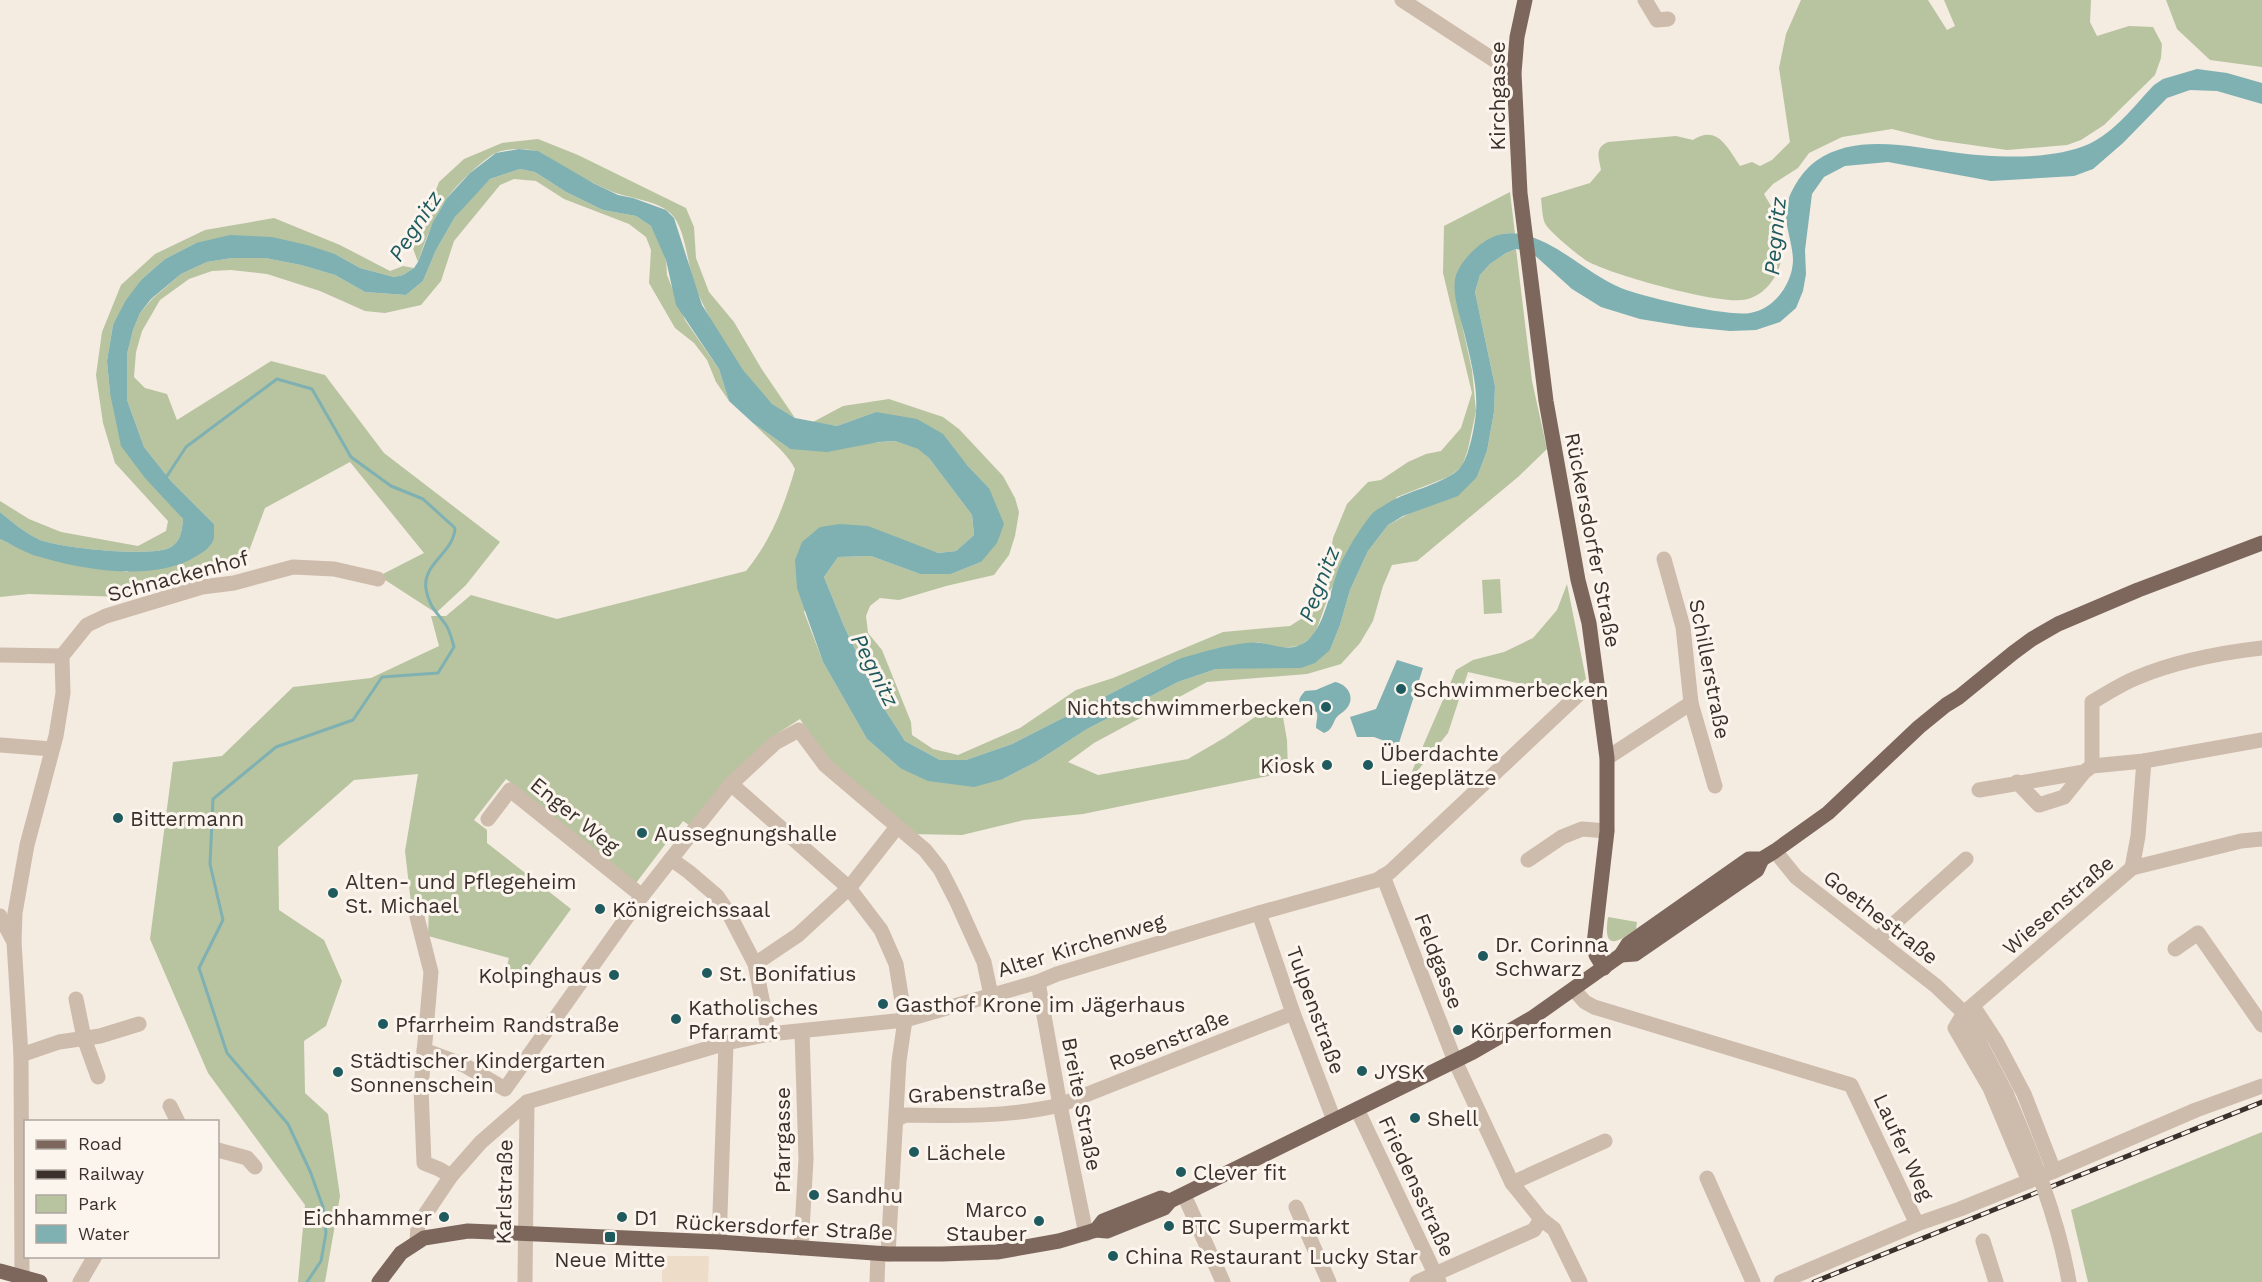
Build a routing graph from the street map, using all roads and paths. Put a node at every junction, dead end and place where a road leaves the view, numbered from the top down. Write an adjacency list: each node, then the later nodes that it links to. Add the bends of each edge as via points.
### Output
1 (1402, 0): 5 (street)
2 (1525, 0): 5 (main road, Kirchgasse)
3 (1646, 0): 4 (street, via 1657,20)
4 (1668, 19)
5 (1514, 73): 6 (main road, Kirchgasse, via 1520,193)
6 (1542, 369): 18 (main road, Rückersdorfer Straße, via 1589,623)
7 (2262, 543): 29 (main road, via 2084,611 2049,629 1959,697 1952,710 1927,735)
8 (1664, 559): 14 (street, Schillerstraße, via 1683,627)
9 (378, 579): 12 (street, Schnackenhof, via 334,569 293,567 202,587 87,625)
10 (2262, 648): 20 (street, via 2182,662 2135,678 2092,702)
11 (0, 655): 12 (street)
12 (62, 656): 17 (street, via 63,693)
13 (1580, 693): 34 (street, Alter Kirchenweg)
14 (1691, 703): 18 (street); 23 (street, Schillerstraße)
15 (2262, 740): 19 (street)
16 (0, 745): 17 (street)
17 (52, 749): 41 (street, via 21,873)
18 (1607, 758): 27 (main road, Rückersdorfer Straße)
19 (2144, 761): 20 (street); 33 (street)
20 (2088, 769): 21 (street); 21 (street, via 2064,797 2039,805)
21 (2017, 782): 24 (street)
22 (731, 784): 26 (street, via 775,743 799,730 825,765); 30 (street); 35 (street, Grabenstraße)
23 (1715, 786)
24 (1979, 790)
25 (488, 819): 36 (street, Enger Weg, via 510,790)
26 (897, 827): 35 (street); 47 (street, via 925,850 940,869 984,962)
27 (1607, 831): 32 (street, via 1582,829 1562,837); 44 (main road, Rückersdorfer Straße, via 1594,944)
28 (2262, 839): 33 (street, Wiesenstraße)
29 (1769, 855): 40 (street, Goethestraße); 44 (main road, via 1757,870 1635,954 1621,955)
30 (670, 858): 36 (street); 43 (street, via 717,896)
31 (1966, 859): 40 (street)
32 (1528, 860)
33 (2132, 867): 49 (street, Wiesenstraße)
34 (1383, 876): 38 (street, Alter Kirchenweg); 60 (street, Feldgasse)
35 (849, 888): 43 (street, via 798,935); 51 (street, Grabenstraße, via 881,930 896,963)
36 (642, 896): 62 (street)
37 (416, 913): 58 (street, via 431,972)
38 (1259, 913): 45 (street, Alter Kirchenweg); 50 (street, Tulpenstraße)
39 (0, 916): 41 (street)
40 (1876, 939): 49 (street, Goethestraße)
41 (14, 942): 59 (street)
42 (2175, 949): 53 (street, via 2198,933)
43 (755, 964): 55 (street)
44 (1605, 968): 46 (main road, Rückersdorfer Straße)
45 (1038, 982): 47 (street, Alter Kirchenweg); 66 (street, Breite Straße)
46 (1574, 990): 60 (main road, Rückersdorfer Straße, via 1515,1029); 82 (street, Laufer Weg, via 1594,1007 1851,1085)
47 (991, 994): 51 (street, Alter Kirchenweg)
48 (76, 999): 56 (street)
49 (1969, 1010): 74 (street, Goethestraße, via 1996,1041 2024,1094); 77 (street, via 1955,1028 1990,1088); 106 (street, Goethestraße, bridge, via 2037,1168)
50 (1293, 1013): 66 (street, Rosenstraße); 70 (street, Tulpenstraße)
51 (904, 1020): 54 (street, Alter Kirchenweg); 68 (street, Grabenstraße)
52 (139, 1024): 56 (street)
53 (2262, 1025)
54 (802, 1032): 55 (street, Alter Kirchenweg); 88 (street, Pfarrgasse, via 806,1159)
55 (770, 1034): 57 (street, Alter Kirchenweg)
56 (84, 1038): 59 (street); 61 (street)
57 (726, 1043): 64 (street, Alter Kirchenweg); 87 (street)
58 (424, 1050): 62 (street, via 464,1065 505,1089); 75 (street, via 424,1163)
59 (21, 1054): 92 (street)
60 (1455, 1061): 67 (main road, Rückersdorfer Straße); 78 (street, Feldgasse)
61 (98, 1077)
62 (510, 1082): 64 (street)
63 (2262, 1086): 74 (street, Laufer Weg)
64 (527, 1102): 75 (street, via 481,1142); 84 (street, Karlstraße)
65 (170, 1106): 69 (street)
66 (1060, 1106): 68 (street, Grabenstraße, via 1031,1112 906,1115); 83 (street, Breite Straße)
67 (1357, 1109): 70 (main road, Rückersdorfer Straße); 93 (street, Friedensstraße)
68 (897, 1119): 89 (street, Grabenstraße)
69 (177, 1120)
70 (1334, 1120): 79 (main road, Rückersdorfer Straße)
71 (1605, 1141): 78 (street)
72 (219, 1150): 73 (street, via 247,1158)
73 (255, 1167)
74 (2055, 1171): 77 (street, Laufer Weg)
75 (451, 1176): 86 (street, via 418,1225)
76 (1707, 1178): 103 (street)
77 (2029, 1181): 82 (street, Laufer Weg)
78 (1512, 1183): 81 (street, Feldgasse)
79 (1177, 1198): 83 (main road, Rückersdorfer Straße, via 1164,1208 1107,1231); 99 (street)
80 (1296, 1207): 100 (street)
81 (1541, 1219): 93 (street, via 1534,1230); 102 (street, Feldgasse, via 1554,1229)
82 (1917, 1224): 104 (street)
83 (1091, 1232): 89 (main road, Rückersdorfer Straße, via 997,1252)
84 (524, 1233): 86 (main road, Rückersdorfer Straße, via 468,1231 438,1234); 87 (main road, Rückersdorfer Straße); 97 (street, Karlstraße)
85 (1983, 1241): 105 (street)
86 (417, 1242): 96 (main road, Rückersdorfer Straße, via 401,1253)
87 (719, 1242): 88 (main road, Rückersdorfer Straße)
88 (801, 1248): 89 (main road, Rückersdorfer Straße)
89 (883, 1254): 98 (street, Grabenstraße)
90 (94, 1258): 95 (street)
91 (0, 1270): 92 (main road)
92 (22, 1276): 94 (main road)
93 (1437, 1278): 101 (street)
94 (40, 1282)
95 (80, 1282)
96 (379, 1282)
97 (525, 1282)
98 (877, 1282)
99 (1223, 1282)
100 (1329, 1282)
101 (1417, 1282)
102 (1581, 1282)
103 (1753, 1282)
104 (1780, 1282)
105 (1996, 1282)
106 (2069, 1282)

